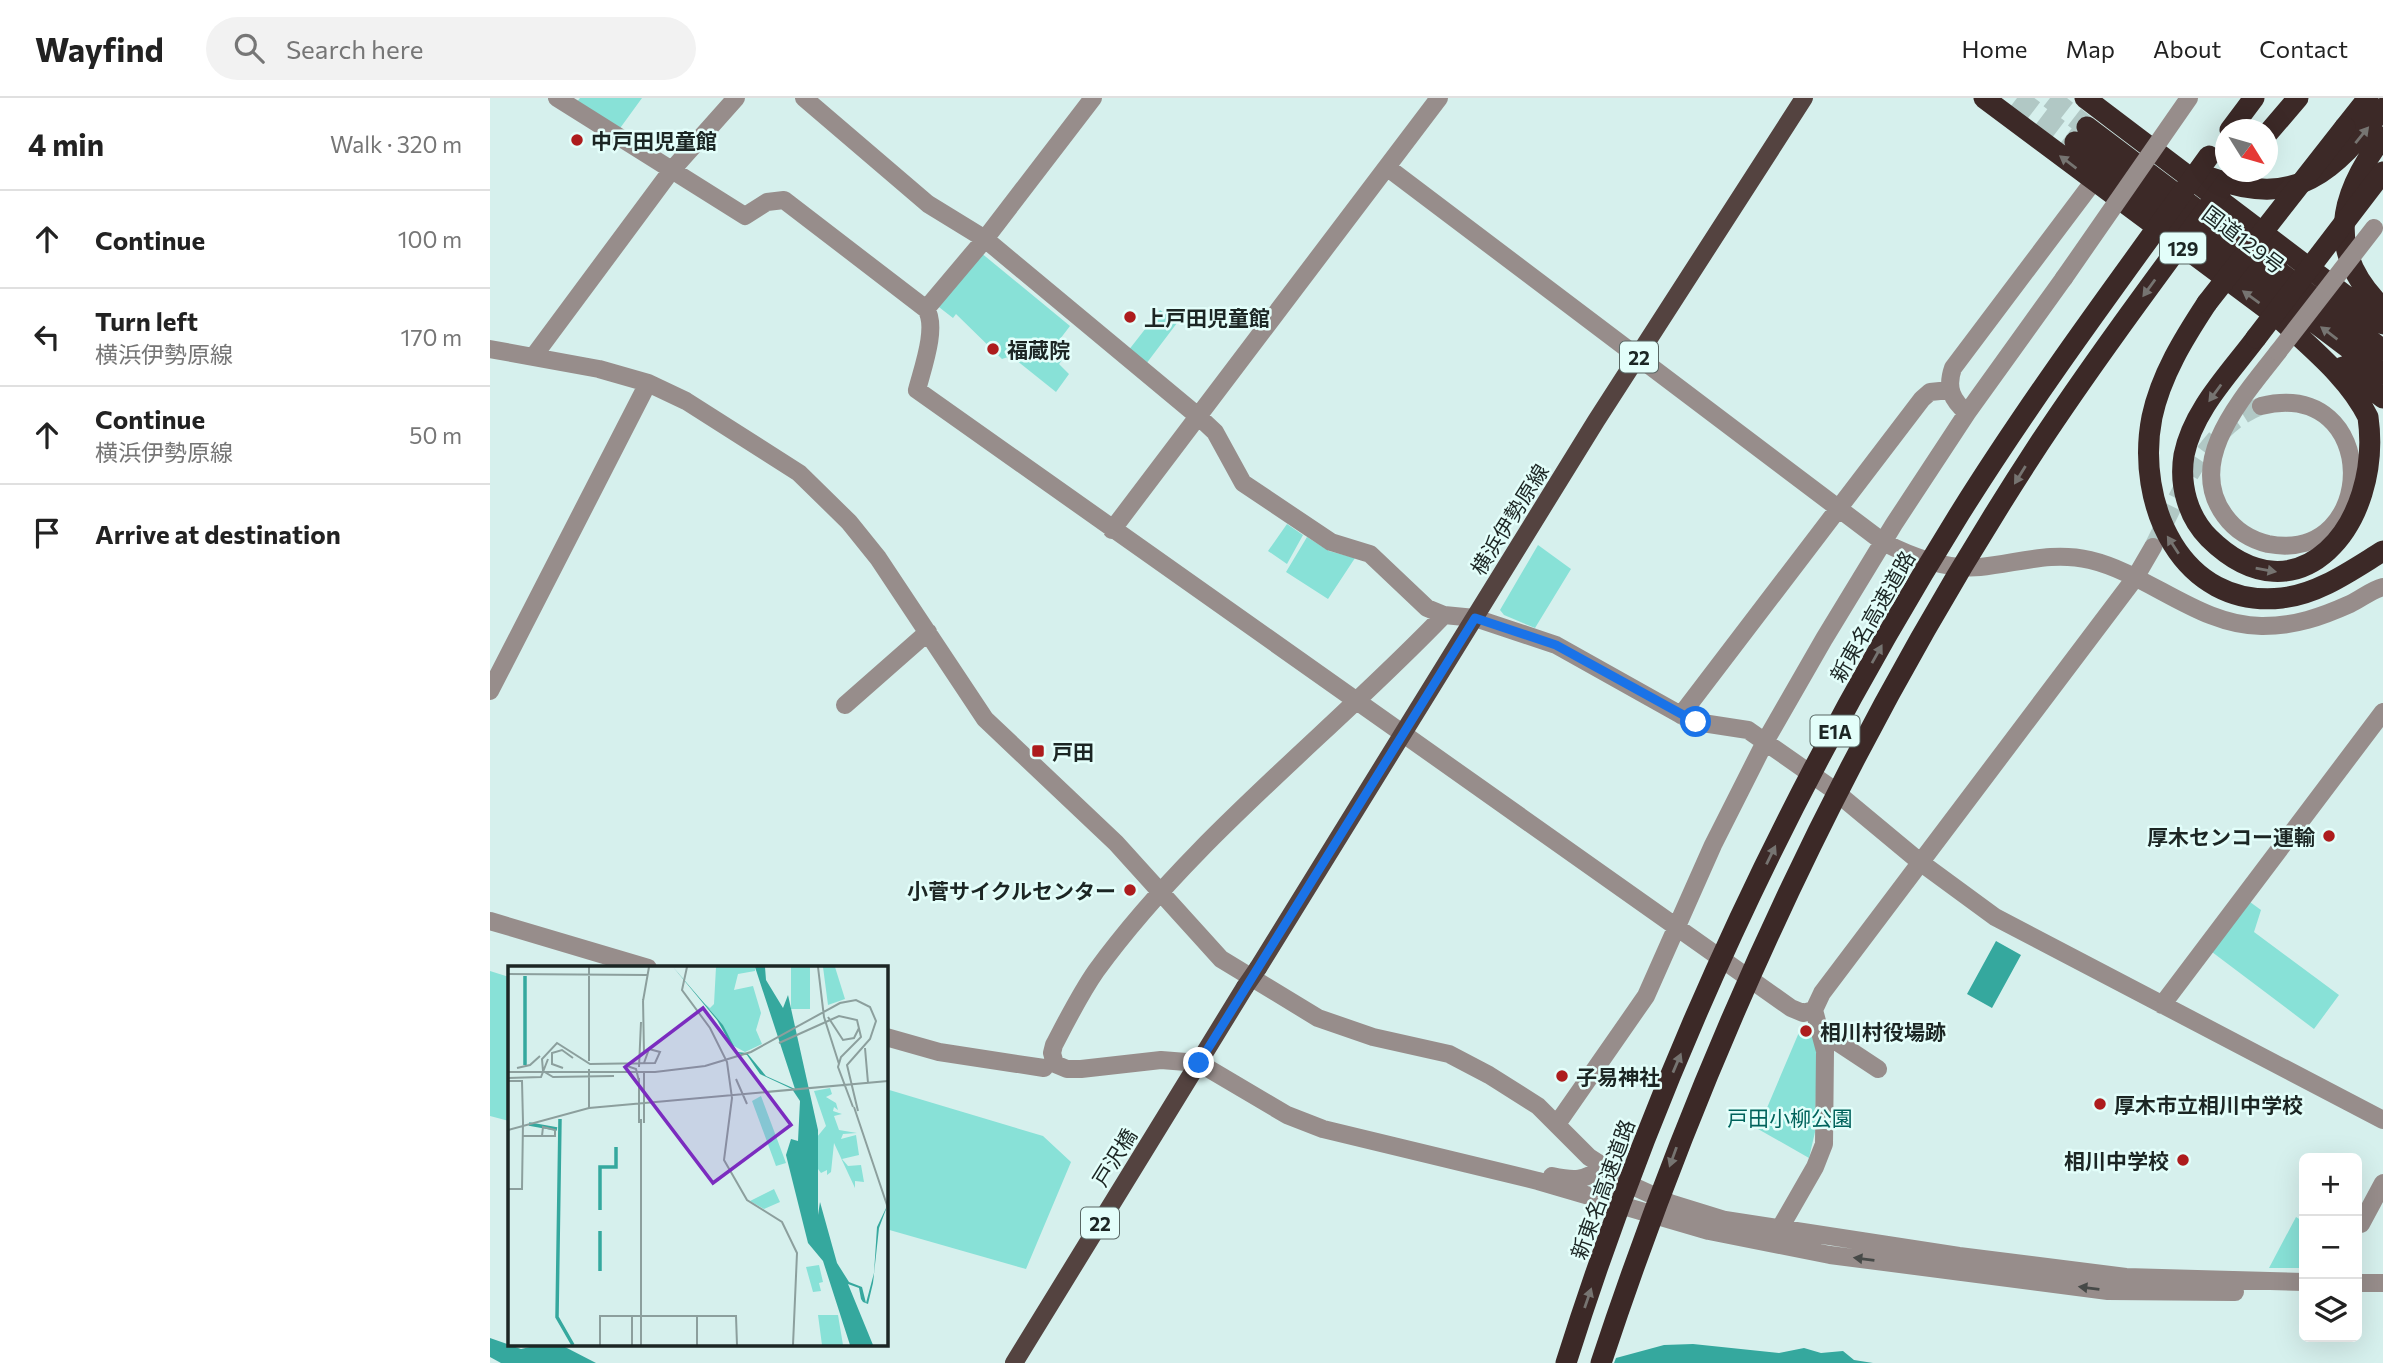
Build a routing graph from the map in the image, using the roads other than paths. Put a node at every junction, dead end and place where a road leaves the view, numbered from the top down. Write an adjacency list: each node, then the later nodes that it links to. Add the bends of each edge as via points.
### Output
1 (557, 98): 24 (street)
2 (736, 98): 24 (street)
3 (804, 98): 29 (street, via 928,204)
4 (1093, 98): 29 (street)
5 (1439, 98): 23 (street)
6 (1804, 98): 37 (main road, 横浜伊勢原線 / 22)
7 (1984, 98): 26 (highway, 129, one-way to 7)
8 (2085, 98): 20 (highway)
9 (2189, 98): 43 (street, bridge)
10 (2248, 98): 16 (highway)
11 (2254, 98): 17 (highway)
12 (2290, 98): 18 (highway)
13 (2298, 98): 19 (highway)
14 (2368, 98): 49 (highway, one-way to 14, bridge, via 2335,580 2283,598 2255,598 2226,590 2183,559 2155,509 2149,480 2152,417 2179,347 2207,303)
15 (2383, 108): 20 (highway, one-way to 15, via 2213,178 2258,190 2283,188 2305,184 2341,159)
16 (2235, 119)
17 (2237, 119)
18 (2275, 119)
19 (2278, 119)
20 (2131, 132): 33 (highway)
21 (2383, 137): 30 (highway, via 2357,175 2343,221 2351,267)
22 (2215, 148): 86 (highway, 新東名高速道路 / E1A, one-way to 22, bridge, via 1654,1117 1701,1005 1803,790 1960,513 2069,350)
23 (1388, 168): 37 (street); 44 (street)
24 (671, 172): 31 (street, via 745,216 767,202 784,200); 36 (street)
25 (2383, 172): 32 (highway, one-way to 32, bridge, via 2210,399 2192,428 2184,456 2183,486 2203,532 2244,565 2270,572 2321,564 2347,549 2376,510 2382,479 2380,443 2368,415 2348,386)
26 (2093, 182): 32 (highway, 129, one-way to 26); 40 (street, via 1953,368)
27 (2227, 182): 87 (highway, E1A, one-way to 87, bridge, via 2039,444 1877,716 1725,1028 1665,1178)
28 (2378, 222): 42 (street, bridge, via 2278,352 2227,425 2213,457 2211,480 2223,513 2244,534 2269,544 2305,542 2328,529 2348,502 2352,455 2339,430 2318,411 2292,403)
29 (985, 239): 31 (street); 44 (street)
30 (2383, 308)
31 (926, 309): 46 (street, via 929,346 917,390)
32 (2280, 318): 41 (highway, 129)
33 (2383, 324)
34 (490, 349): 36 (street)
35 (2383, 350): 38 (highway, 国道129号 / 129, one-way to 35, via 2081,134)
36 (533, 357): 39 (street)
37 (1639, 358): 45 (street); 53 (main road, 横浜伊勢原線 / 22)
38 (2383, 374)
39 (648, 383): 54 (street, via 766,449 816,489 878,558); 55 (street)
40 (1950, 390): 43 (street); 45 (street, via 1922,399)
41 (2383, 398)
42 (2261, 406)
43 (1967, 413): 47 (street)
44 (1199, 417): 46 (street); 52 (street, via 1220,440 1243,483 1331,542 1370,554 1417,601)
45 (1838, 509): 47 (street); 59 (street)
46 (1112, 530): 56 (street)
47 (1883, 542): 50 (street, via 1945,565 1979,567 2064,555 2095,561); 61 (street)
48 (2152, 547): 50 (street)
49 (2383, 551)
50 (2135, 578): 51 (street, via 2210,614 2259,626 2288,626 2317,618); 62 (street)
51 (2383, 587)
52 (1444, 615): 53 (street); 56 (street)
53 (1475, 618): 59 (street, via 1556,645); 60 (main road, 横浜伊勢原線 / 22)
54 (928, 632): 57 (street, via 860,686); 63 (street, via 985,719)
55 (490, 691)
56 (1355, 701): 60 (street); 63 (street)
57 (845, 705)
58 (2383, 712): 67 (street)
59 (1681, 715): 61 (street, via 1696,722 1748,730)
60 (1402, 734): 65 (street); 71 (main road, 横浜伊勢原線 / 22, bridge)
61 (1766, 740): 62 (street); 65 (street)
62 (1920, 862): 67 (street, via 1996,917); 68 (street)
63 (1162, 892): 72 (street, via 1095,973 1054,1045); 75 (street, via 1221,960 1284,1001 1334,1025 1449,1054 1521,1094)
64 (490, 921): 66 (street)
65 (1677, 928): 68 (street, via 1791,1008 1803,1013); 75 (street, via 1646,996)
66 (641, 966)
67 (2162, 1004): 74 (street)
68 (1814, 1010): 69 (street)
69 (1819, 1030): 73 (street); 80 (street, via 1825,1051 1824,1144)
70 (887, 1037): 72 (street, via 939,1052)
71 (1199, 1063): 72 (street, via 1161,1060 1082,1069); 76 (street, via 1287,1115 1323,1129); 85 (main road, 戸沢橋 / 22)
72 (1050, 1066)
73 (1878, 1069)
74 (2383, 1120)
75 (1558, 1124): 77 (street)
76 (1395, 1145): 77 (street, via 1448,1151 1574,1181 1586,1180); 84 (street, one-way to 76, via 2108,1290 1830,1255 1709,1231)
77 (1602, 1167): 80 (street, via 1670,1203 1725,1220)
78 (2383, 1183): 79 (street)
79 (2362, 1222)
80 (1780, 1228): 81 (street, via 2126,1277)
81 (2299, 1282)
82 (2362, 1283): 83 (street)
83 (2383, 1283)
84 (2299, 1288)
85 (1014, 1363)
86 (1566, 1363)
87 (1601, 1363)

